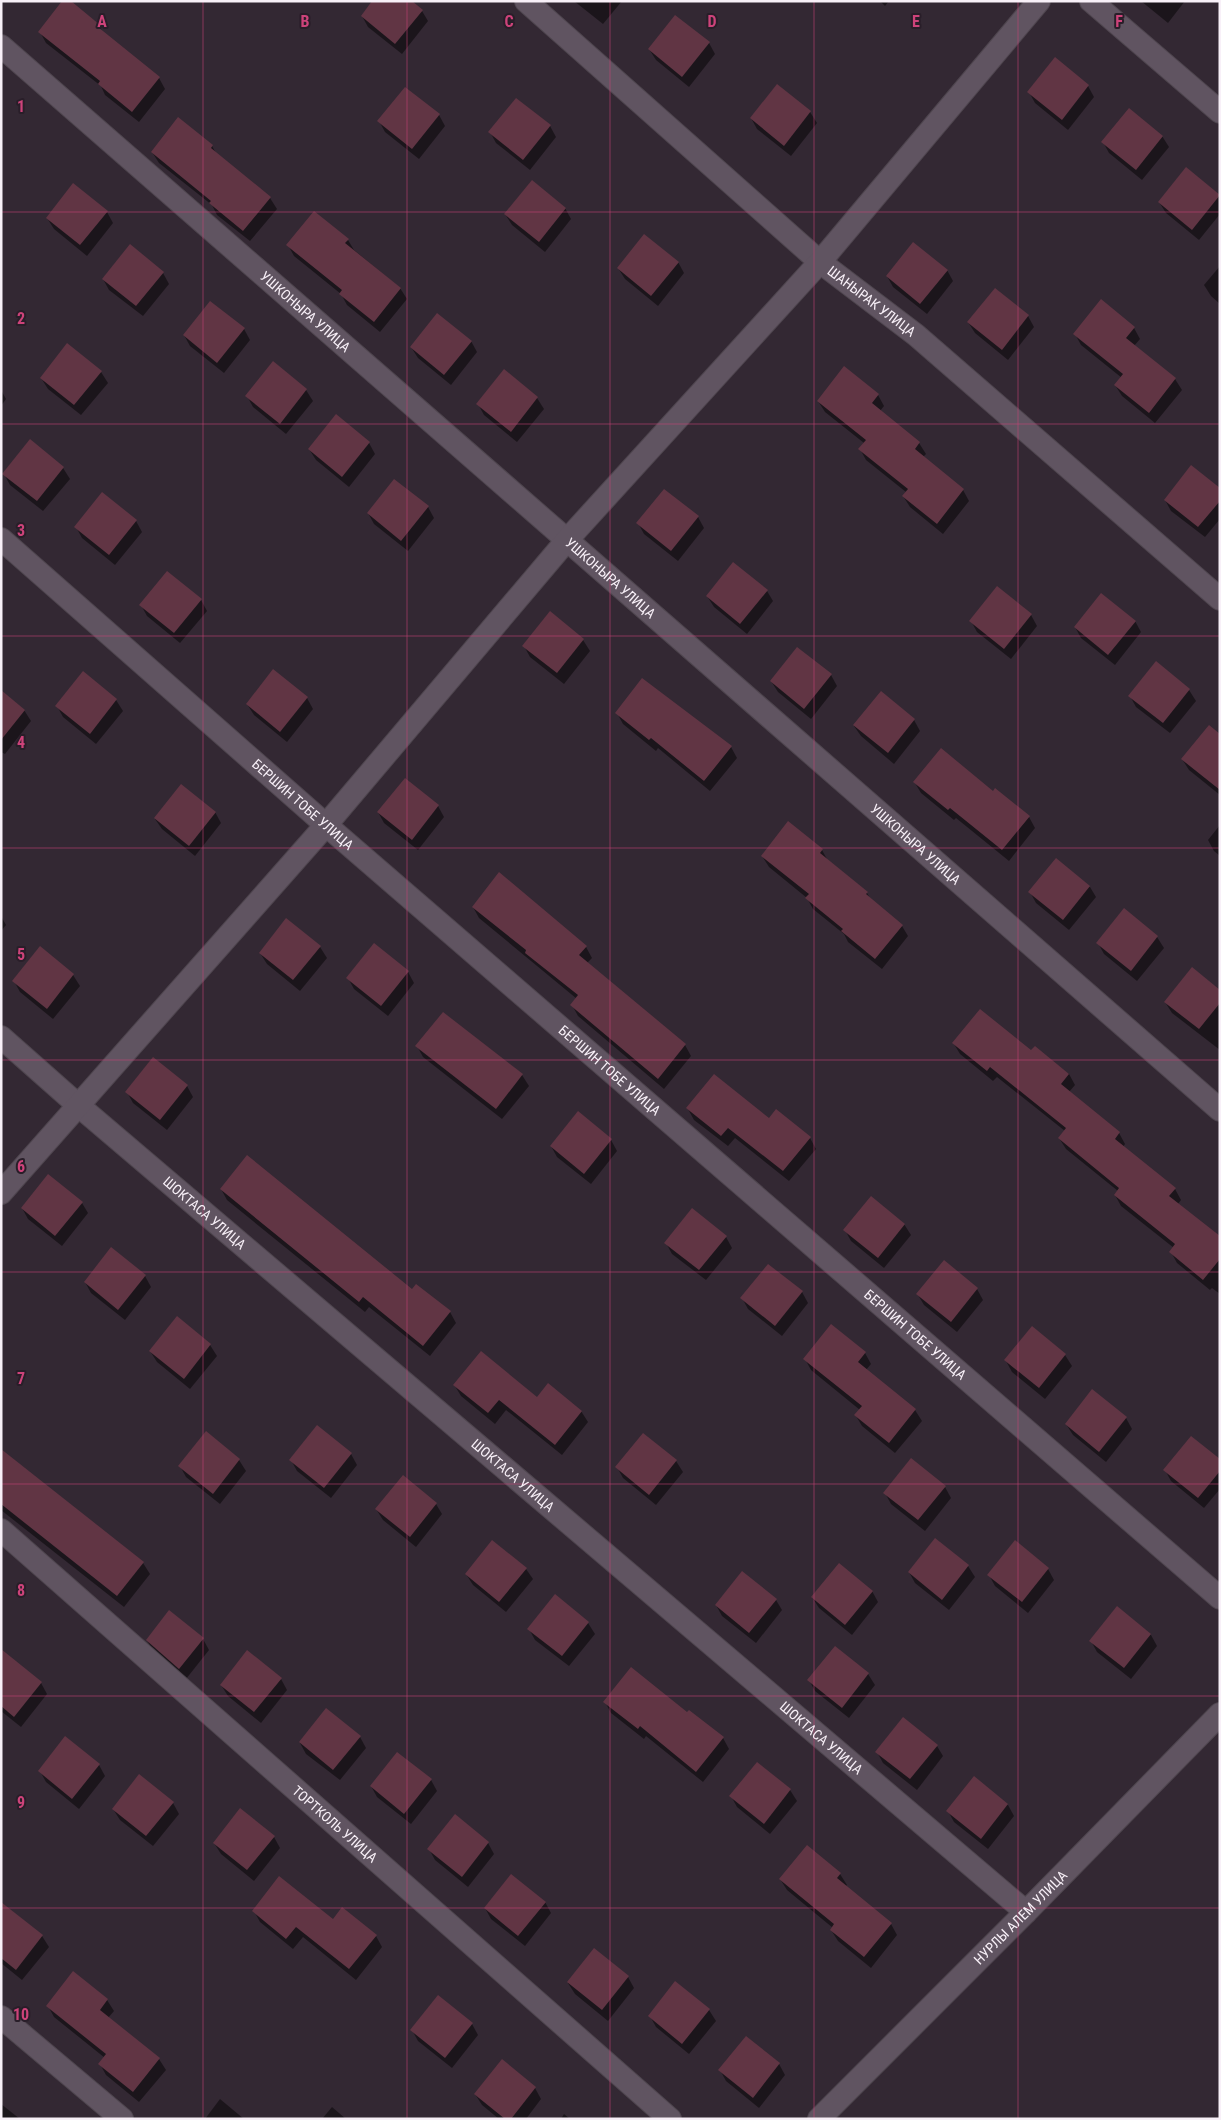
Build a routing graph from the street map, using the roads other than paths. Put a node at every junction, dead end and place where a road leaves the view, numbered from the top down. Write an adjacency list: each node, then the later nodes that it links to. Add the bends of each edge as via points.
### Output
1 (526, 1): 6 (street, ШАНЫРАК УЛИЦА)
2 (1039, 1): 6 (street)
3 (1091, 1): 5 (street)
4 (1, 46): 8 (street, УШКОНЫРА УЛИЦА)
5 (1220, 112)
6 (820, 262): 8 (street); 9 (street, ШАНЫРАК УЛИЦА, via 916,335)
7 (1, 539): 10 (street, БЕРШИН ТОБЕ УЛИЦА)
8 (567, 540): 10 (street); 13 (street, УШКОНЫРА УЛИЦА)
9 (1220, 599)
10 (326, 825): 12 (street); 16 (street, БЕРШИН ТОБЕ УЛИЦА)
11 (1, 1037): 12 (street, ШОКТАСА УЛИЦА)
12 (79, 1106): 14 (street); 18 (street, ШОКТАСА УЛИЦА)
13 (1220, 1110)
14 (1, 1193)
15 (1, 1530): 21 (street, ТОРТКОЛЬ УЛИЦА)
16 (1220, 1598)
17 (1220, 1714): 18 (street, НУРЛЫ АЛЕМ УЛИЦА)
18 (1026, 1912): 22 (street, НУРЛЫ АЛЕМ УЛИЦА)
19 (1, 2017): 20 (street)
20 (122, 2119)
21 (670, 2119)
22 (819, 2119)

